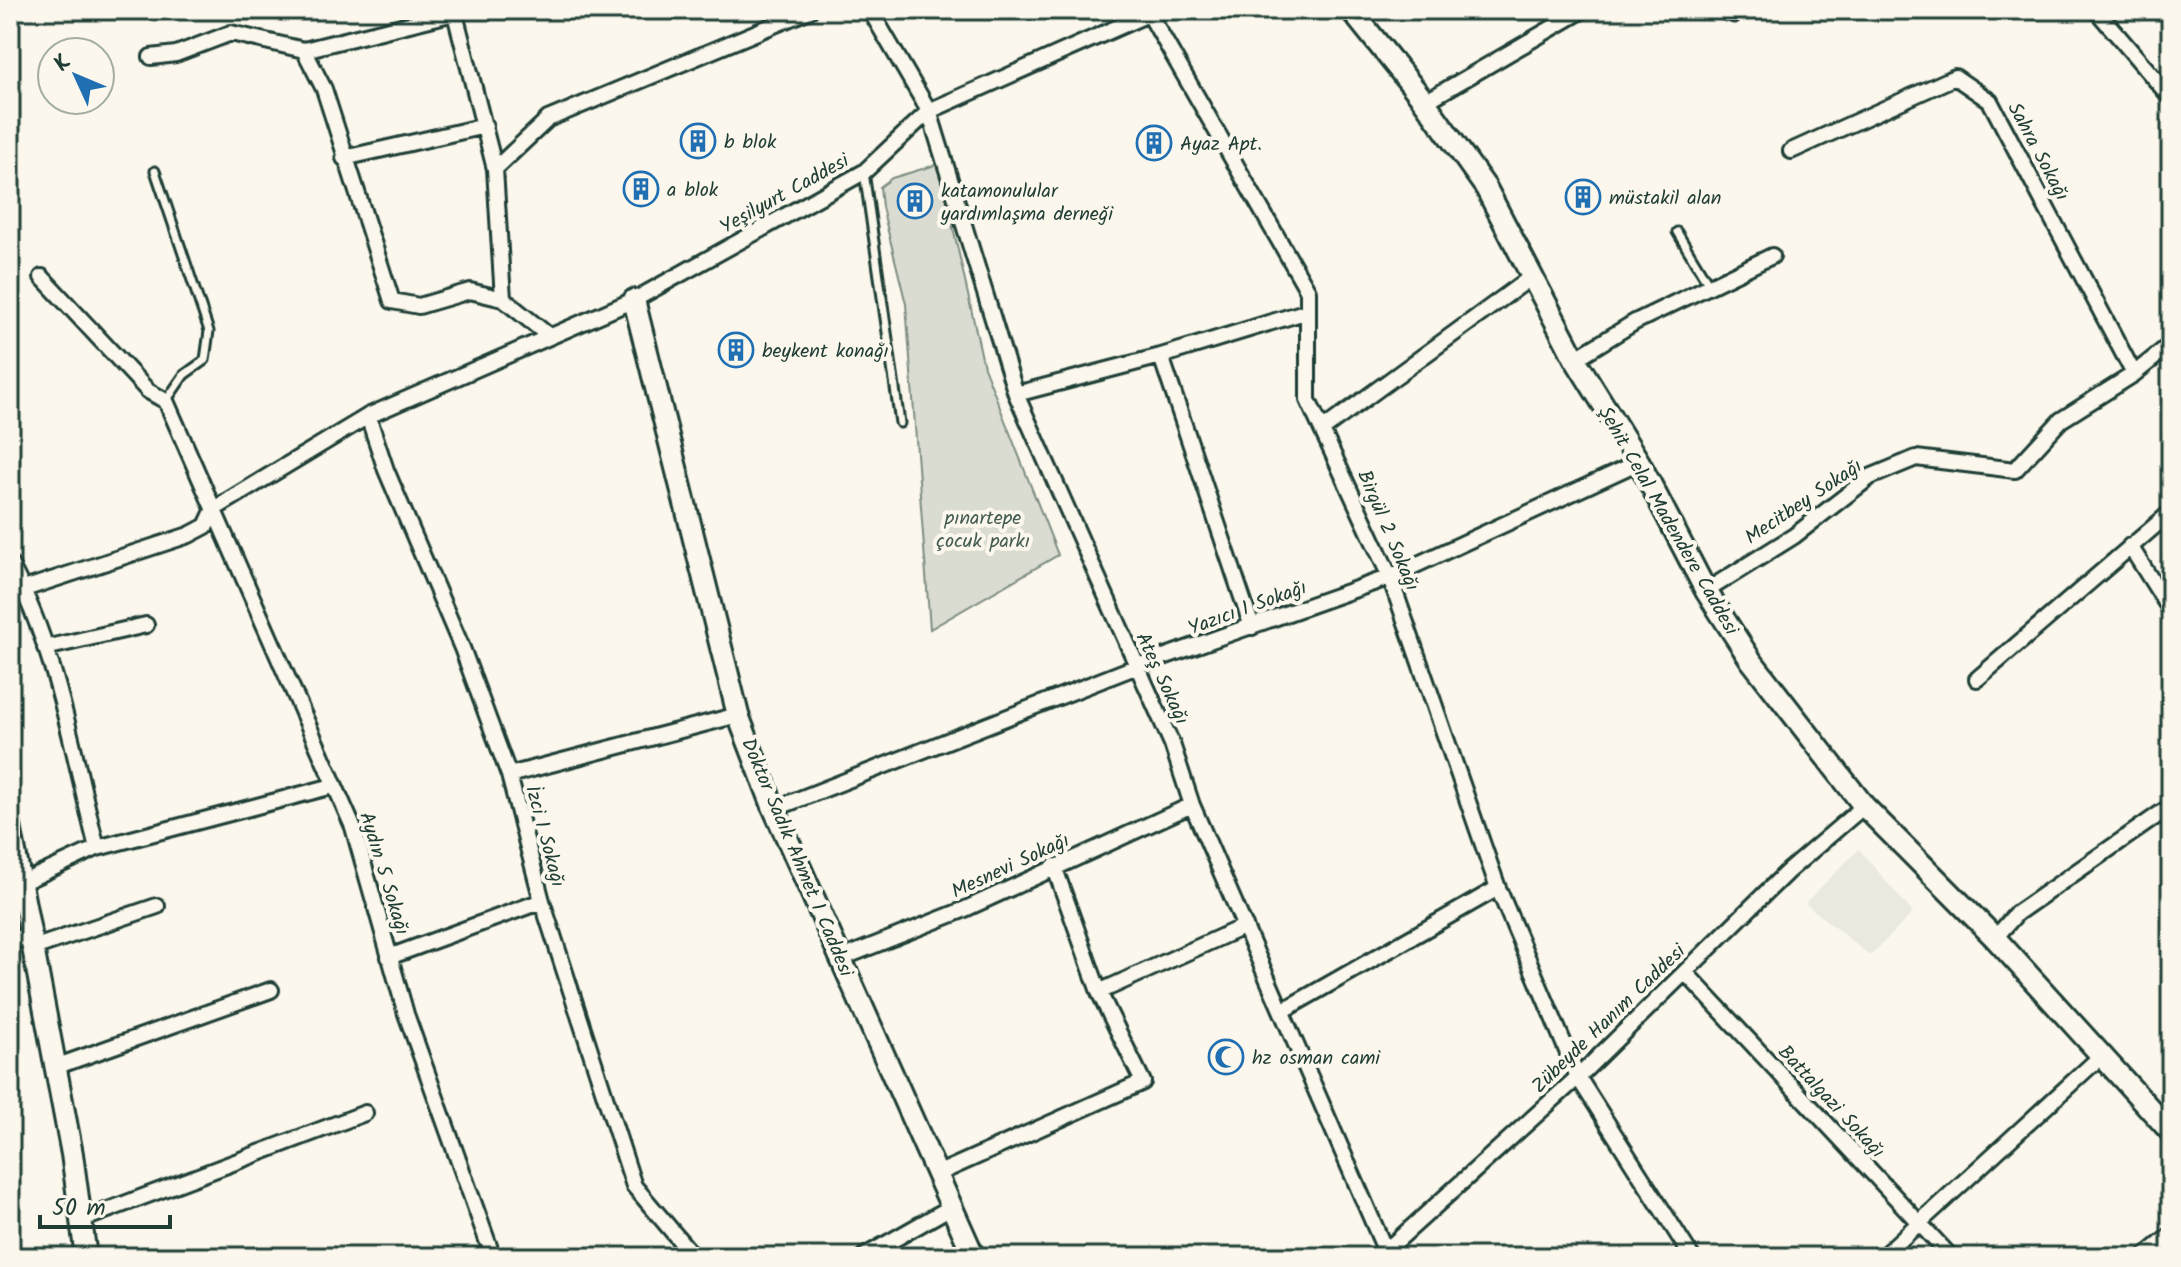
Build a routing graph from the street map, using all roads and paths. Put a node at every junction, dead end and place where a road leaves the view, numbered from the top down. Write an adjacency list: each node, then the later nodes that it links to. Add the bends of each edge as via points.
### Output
1 (810, 10): 18 (street, via 548,119)
2 (870, 10): 14 (street, Ateş Sokağı)
3 (1351, 10): 13 (street, Şehit Celal Madendere Caddesi)
4 (1583, 10): 13 (street)
5 (1708, 10): 9 (lane)
6 (2096, 10): 12 (street)
7 (454, 12): 10 (street); 15 (street)
8 (1154, 12): 14 (street, Yeşilyurt Caddesi); 28 (street, Birgül 2 Sokağı, via 1308,291)
9 (1734, 18)
10 (304, 50): 11 (street, via 231,33 176,54); 17 (street, via 324,89)
11 (151, 57)
12 (2171, 98)
13 (1425, 102): 24 (street, Şehit Celal Madendere Caddesi, via 1486,188)
14 (929, 111): 20 (street, Yeşilyurt Caddesi); 34 (street, Ateş Sokağı)
15 (485, 126): 17 (street); 18 (street)
16 (1791, 151): 33 (street, Sahra Sokağı, via 1955,77 1990,101)
17 (344, 158): 26 (street, via 392,301 419,306 470,291)
18 (495, 169): 26 (street)
19 (155, 171): 35 (lane, via 209,331 205,360 184,375)
20 (864, 172): 27 (street, Yeşilyurt Caddesi); 37 (lane)
21 (1677, 232): 25 (lane)
22 (1772, 256): 25 (street)
23 (42, 277): 35 (street, via 148,391)
24 (1530, 278): 32 (street, Şehit Celal Madendere Caddesi); 38 (street)
25 (1709, 286): 32 (street)
26 (503, 299): 29 (street)
27 (634, 300): 29 (street, Yeşilyurt Caddesi); 53 (street, Doktor Sadık Ahmet 1 Caddesi)
28 (1308, 311): 31 (street); 38 (street, Birgül 2 Sokağı, via 1308,400)
29 (549, 336): 36 (street, Yeşilyurt Caddesi)
30 (2171, 344): 33 (street, Mecitbey Sokağı)
31 (1161, 356): 34 (street); 49 (street)
32 (1575, 359): 39 (street, Şehit Celal Madendere Caddesi)
33 (2134, 374): 46 (street, Mecitbey Sokağı, via 2061,420 2015,470 1916,458 1870,477 1794,536)
34 (1016, 394): 51 (street, Ateş Sokağı)
35 (166, 401): 40 (street, Aydın 5 Sokağı)
36 (368, 416): 40 (street, Yeşilyurt Caddesi); 54 (street, İzci 1 Sokağı)
37 (900, 423)
38 (1322, 430): 44 (street, Birgül 2 Sokağı)
39 (1639, 462): 44 (street, Yazıcı 1 Sokağı); 46 (street, Şehit Celal Madendere Caddesi)
40 (214, 509): 45 (street, Yeşilyurt Caddesi, via 206,526 189,535); 55 (street, Aydın 5 Sokağı)
41 (2171, 512): 42 (street)
42 (2130, 546): 47 (street); 52 (street)
43 (10, 564): 45 (street)
44 (1390, 577): 49 (street, Yazıcı 1 Sokağı); 64 (street, Birgül 2 Sokağı)
45 (24, 589): 50 (street)
46 (1706, 591): 57 (street, Şehit Celal Madendere Caddesi, via 1750,659)
47 (2171, 611)
48 (146, 625): 50 (street)
49 (1252, 627): 51 (street, Yazıcı 1 Sokağı)
50 (45, 648): 61 (street)
51 (1135, 667): 56 (street, Ateş Sokağı, via 1172,744); 59 (street, Yazıcı 1 Sokağı)
52 (1977, 679)
53 (738, 715): 54 (street); 59 (street, Doktor Sadık Ahmet 1 Caddesi)
54 (509, 775): 65 (street, İzci 1 Sokağı)
55 (333, 786): 61 (street); 71 (street, Aydın 5 Sokağı, via 353,827)
56 (1192, 805): 62 (street, Mesnevi Sokağı); 67 (street, Ateş Sokağı)
57 (1864, 806): 68 (street, Şehit Celal Madendere Caddesi); 73 (street, Zübeyde Hanım Caddesi)
58 (2171, 806): 68 (street, via 2017,913)
59 (774, 809): 72 (street, Doktor Sadık Ahmet 1 Caddesi)
60 (11, 839): 63 (street)
61 (97, 848): 63 (street)
62 (1054, 866): 72 (street, Mesnevi Sokağı, via 963,910); 75 (street)
63 (21, 883): 69 (street)
64 (1498, 888): 76 (street); 79 (street, Birgül 2 Sokağı)
65 (542, 901): 71 (street); 90 (street, İzci 1 Sokağı, via 634,1186)
66 (157, 906): 69 (street)
67 (1245, 926): 75 (street); 76 (street, Ateş Sokağı)
68 (1995, 938): 77 (street, Şehit Celal Madendere Caddesi)
69 (32, 941): 70 (street); 78 (street)
70 (10, 943)
71 (389, 957): 89 (street, Aydın 5 Sokağı)
72 (842, 958): 82 (street, Doktor Sadık Ahmet 1 Caddesi)
73 (1685, 972): 79 (street, Zübeyde Hanım Caddesi); 85 (street, Battalgazi Sokağı)
74 (271, 990): 78 (street)
75 (1099, 992): 82 (street, via 1143,1082)
76 (1282, 1011): 87 (street, Ateş Sokağı)
77 (2100, 1057): 81 (street, Şehit Celal Madendere Caddesi); 85 (street)
78 (55, 1067): 84 (street)
79 (1578, 1077): 87 (street, Zübeyde Hanım Caddesi); 93 (street, Birgül 2 Sokağı)
80 (365, 1113): 84 (street)
81 (2171, 1132)
82 (937, 1174): 83 (street, Doktor Sadık Ahmet 1 Caddesi)
83 (951, 1207): 91 (street); 92 (street, Doktor Sadık Ahmet 1 Caddesi)
84 (79, 1221): 88 (street)
85 (1918, 1222): 94 (street); 95 (street, Battalgazi Sokağı)
86 (2171, 1235): 96 (street)
87 (1382, 1255)
88 (86, 1257)
89 (493, 1257)
90 (694, 1257)
91 (863, 1257)
92 (974, 1257)
93 (1691, 1257)
94 (1882, 1257)
95 (1951, 1257)
96 (2144, 1257)

